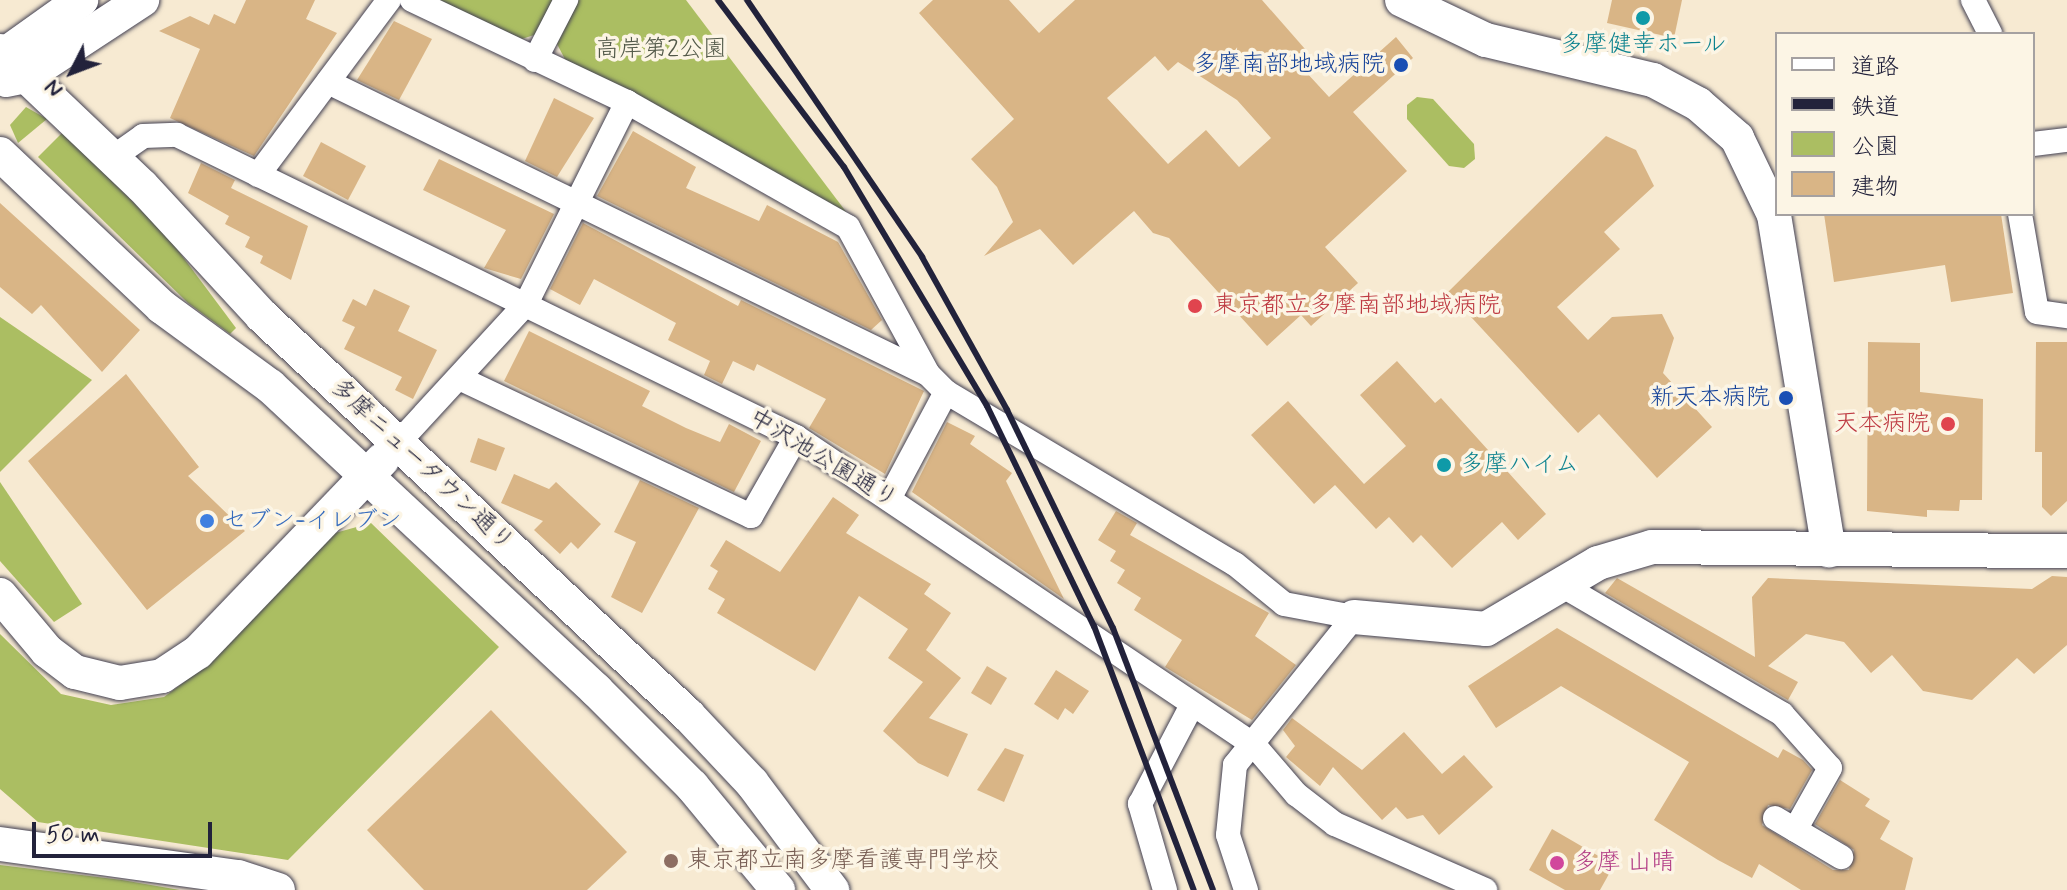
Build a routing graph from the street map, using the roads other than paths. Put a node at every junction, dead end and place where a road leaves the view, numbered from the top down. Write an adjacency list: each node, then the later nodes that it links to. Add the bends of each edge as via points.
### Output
1 (81, 0): 10 (main road)
2 (142, 0): 10 (main road)
3 (389, 0): 11 (street)
4 (412, 0): 9 (street)
5 (566, 0): 9 (street)
6 (1402, 0): 29 (main road, via 1486,40 1653,80 1698,104 1737,138 1774,215)
7 (1973, 0): 8 (street)
8 (1989, 32)
9 (535, 60): 12 (street)
10 (6, 66): 16 (main road, 多摩ニュータウン通り)
11 (328, 82): 17 (street); 18 (street)
12 (627, 102): 18 (street); 22 (street, via 848,227)
13 (2067, 140): 14 (street)
14 (2035, 144)
15 (4, 154): 27 (main road, 多摩ニュータウン通り, via 162,307 235,355)
16 (112, 158): 17 (street, 中沢池公園通り, via 160,133); 26 (main road, 多摩ニュータウン通り, via 262,316)
17 (258, 175): 20 (street, 中沢池公園通り)
18 (577, 200): 20 (street); 22 (street)
19 (2020, 216): 21 (street, via 2037,312)
20 (526, 304): 23 (street); 25 (street, 中沢池公園通り)
21 (2067, 316)
22 (928, 374): 24 (street)
23 (459, 378): 25 (street, via 751,516); 26 (street)
24 (946, 392): 28 (street); 33 (street, via 1235,564 1284,604)
25 (796, 437): 28 (street, 中沢池公園通り)
26 (398, 443): 27 (main road); 34 (main road, 多摩ニュータウン通り)
27 (367, 476): 32 (main road, via 198,652 162,676 120,683 75,672 47,651); 35 (main road, 多摩ニュータウン通り)
28 (890, 497): 36 (street, 中沢池公園通り)
29 (1829, 551): 30 (main road); 31 (main road, via 1652,547 1625,551)
30 (2067, 551)
31 (1563, 586): 33 (main road, via 1486,629); 39 (street, via 1782,714 1830,768 1785,824)
32 (0, 595)
33 (1354, 617): 37 (street)
34 (627, 654): 35 (main road, via 623,685); 42 (main road, 多摩ニュータウン通り, via 752,783)
35 (596, 690): 41 (main road, 多摩ニュータウン通り, via 701,796)
36 (1192, 705): 37 (street, 中沢池公園通り); 43 (street, via 1140,804)
37 (1254, 745): 44 (street, via 1235,765 1228,835); 45 (street, 中沢池公園通り, via 1296,794 1335,824)
38 (0, 844): 40 (main road, via 238,877)
39 (1841, 857)
40 (278, 890)
41 (778, 890)
42 (832, 890)
43 (1165, 890)
44 (1246, 890)
45 (1485, 890)

